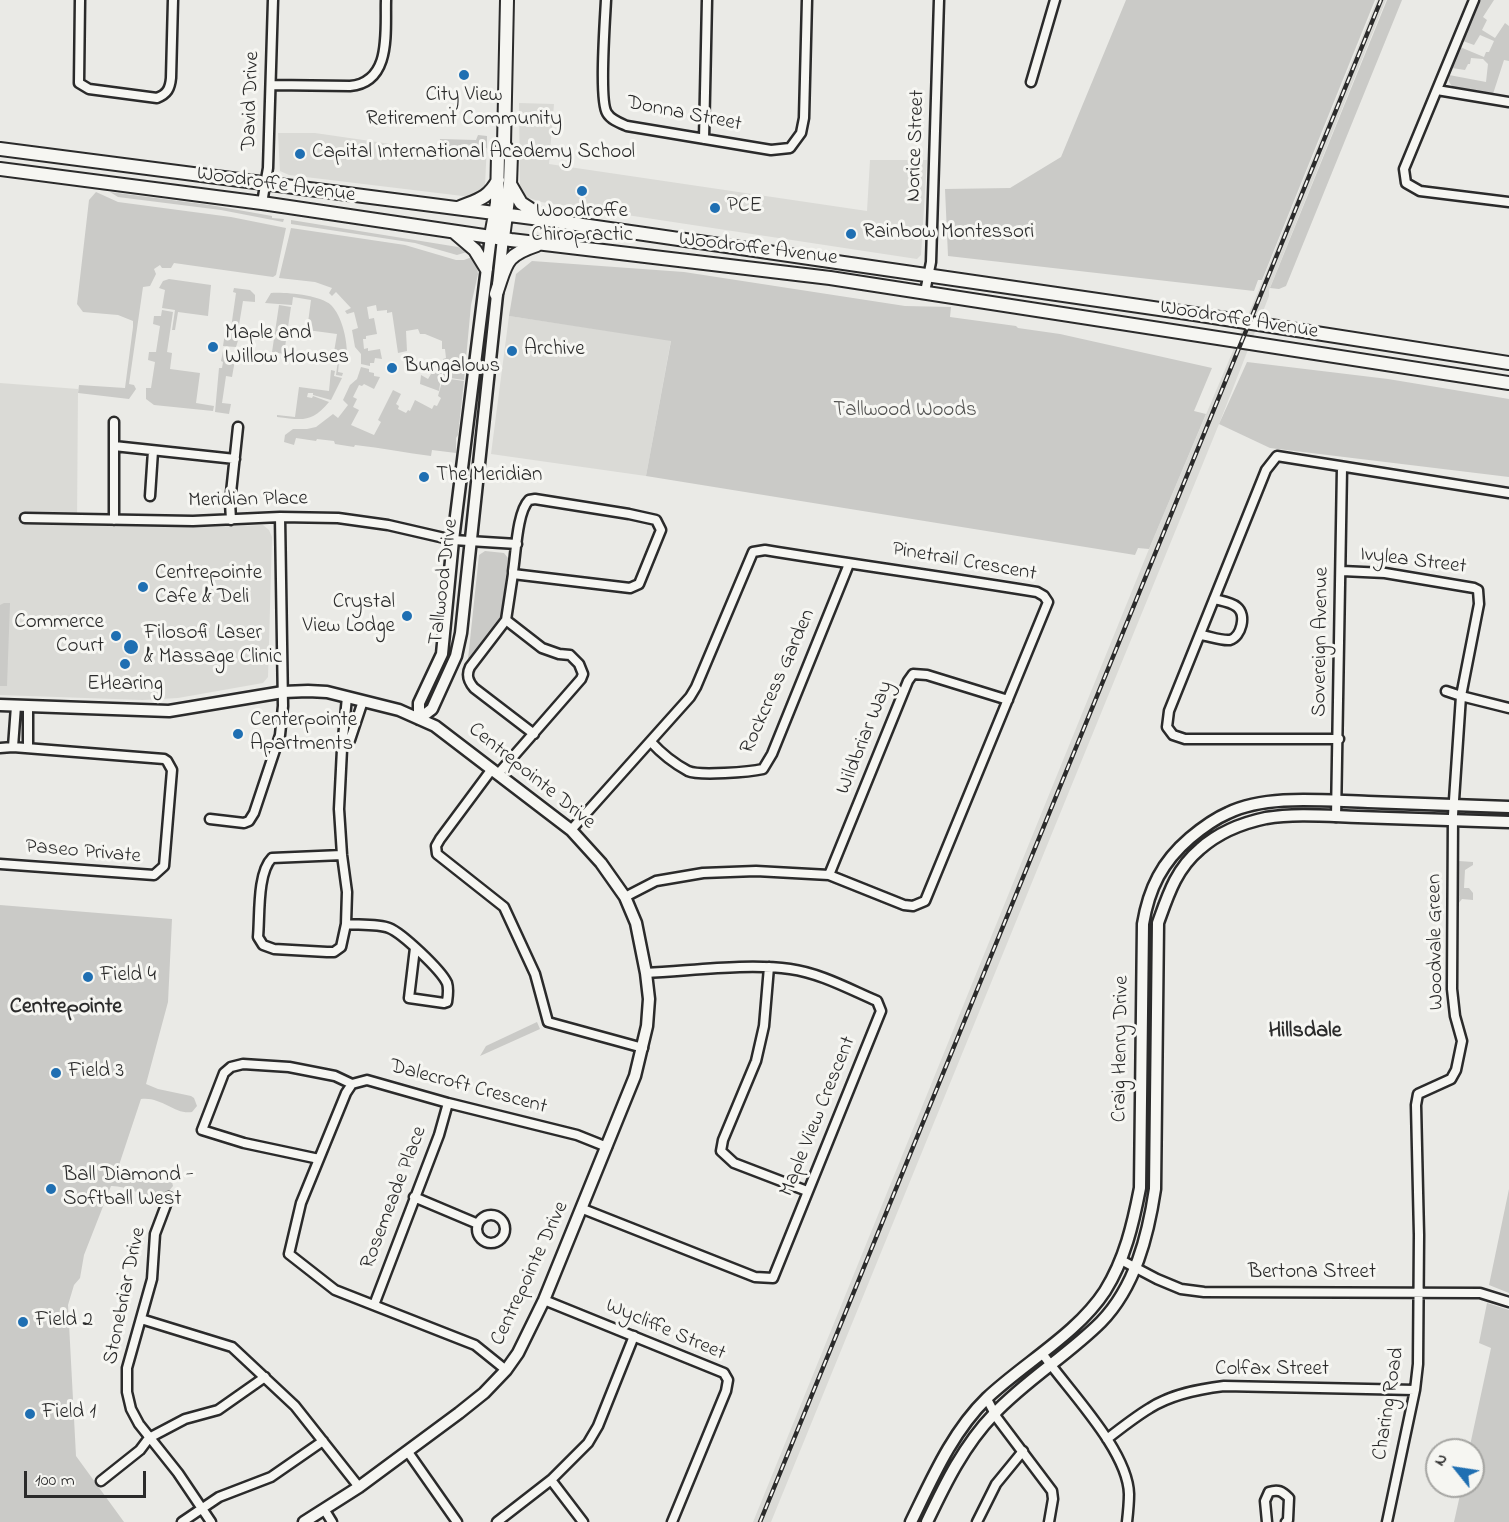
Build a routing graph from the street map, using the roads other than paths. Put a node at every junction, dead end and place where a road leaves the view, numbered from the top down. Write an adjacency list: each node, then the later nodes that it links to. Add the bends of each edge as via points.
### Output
1 (80, 0): 2 (street, via 80,84 89,89 157,98 170,89)
2 (173, 0)
3 (273, 0): 13 (street, David Drive)
4 (386, 0): 13 (street, via 384,57 367,82 350,87)
5 (507, 0): 19 (main road, Tallwood Drive, via 504,145 511,154)
6 (606, 0): 16 (street, Donna Street, via 605,112 627,126)
7 (707, 0): 16 (street)
8 (807, 0): 16 (street, Donna Street, via 804,118 796,142 790,148 771,150)
9 (939, 0): 30 (street, Norice Street)
10 (1055, 0): 12 (street)
11 (1474, 0): 14 (street)
12 (1031, 82)
13 (272, 85): 20 (street, David Drive)
14 (1437, 90): 15 (street); 21 (street, via 1404,169 1406,183 1420,190)
15 (1509, 102)
16 (704, 139)
17 (0, 149): 20 (main road, Woodroffe Avenue)
18 (0, 169): 22 (main road, Woodroffe Avenue)
19 (504, 181): 23 (main road, via 485,197); 24 (main road, Tallwood Drive); 25 (main road, via 521,203)
20 (265, 183): 22 (street, David Drive); 23 (main road, Woodroffe Avenue)
21 (1509, 202)
22 (262, 203): 26 (main road, Woodroffe Avenue)
23 (458, 208): 24 (main road, Woodroffe Avenue)
24 (501, 215): 25 (main road, Woodroffe Avenue); 27 (main road, Tallwood Drive)
25 (548, 220): 30 (main road, Woodroffe Avenue)
26 (454, 232): 27 (main road, Woodroffe Avenue); 29 (main road, via 475,250)
27 (497, 237): 28 (main road, Woodroffe Avenue); 29 (street, Tallwood Drive); 32 (street, Tallwood Drive)
28 (541, 243): 31 (main road, Woodroffe Avenue); 32 (main road, via 513,255)
29 (486, 268): 51 (street, Tallwood Drive)
30 (929, 275): 31 (street, Norice Street); 33 (main road, Woodroffe Avenue)
31 (925, 292): 35 (main road, Woodroffe Avenue)
32 (496, 294): 52 (street, Tallwood Drive)
33 (1194, 314): 34 (main road, Woodroffe Avenue); 35 (main road)
34 (1298, 330): 36 (main road); 37 (main road, Woodroffe Avenue)
35 (1190, 333): 36 (main road, Woodroffe Avenue)
36 (1294, 350): 38 (main road, Woodroffe Avenue)
37 (1509, 363)
38 (1509, 383)
39 (114, 422): 41 (street)
40 (238, 427): 43 (street)
41 (114, 447): 42 (street); 49 (street)
42 (153, 451): 43 (street); 46 (street)
43 (235, 459): 50 (street)
44 (1342, 468): 45 (street); 55 (street, Sovereign Avenue); 57 (street, via 1277,456 1266,470)
45 (1509, 493)
46 (150, 496)
47 (280, 517): 50 (street, Meridian Place); 51 (street, Meridian Place, via 339,518); 61 (street)
48 (25, 518): 49 (street, Meridian Place)
49 (114, 520): 50 (street, Meridian Place)
50 (231, 520)
51 (453, 540): 52 (street, Meridian Place); 70 (street, Tallwood Drive, via 442,654 419,703)
52 (470, 542): 53 (street, Meridian Place); 70 (street, Tallwood Drive, via 456,656 432,709)
53 (517, 544): 56 (street); 56 (street, via 522,511 529,500 651,518 661,530 635,587)
54 (849, 564): 65 (street, Pinetrail Crescent, via 918,572 1044,596 1048,602); 73 (street, Pinetrail Crescent, via 765,550 753,552 696,687); 73 (street, Rockcress Garden, via 763,769 691,772)
55 (1342, 571): 62 (street, Ivylea Street, via 1385,573 1478,590 1479,604); 72 (street, Sovereign Avenue)
56 (513, 574): 58 (street)
57 (1214, 599): 59 (street); 59 (street, via 1238,607 1242,625 1238,636 1232,639)
58 (506, 620): 71 (street, via 470,667 469,683); 71 (street, via 542,648 570,655 584,674)
59 (1201, 635): 72 (street, via 1169,711 1167,727 1173,735 1185,739)
60 (1446, 691): 62 (street)
61 (283, 692): 63 (street, Centrepointe Drive, via 327,692); 68 (street, Centrepointe Drive, via 179,711); 83 (street, via 280,735 254,813 244,823)
62 (1461, 696): 69 (street); 80 (street, Ivylea Street)
63 (347, 697): 64 (street, Centrepointe Drive); 77 (street)
64 (363, 700): 70 (street, Centrepointe Drive); 77 (street, via 350,740)
65 (1008, 700): 89 (street, Wildbriar Way, via 914,674); 89 (street, Pinetrail Crescent, via 925,900 913,906 904,905)
66 (0, 705): 67 (street, Centrepointe Drive)
67 (16, 706): 68 (street, Centrepointe Drive); 74 (street)
68 (28, 707): 76 (street)
69 (1509, 708)
70 (419, 719): 78 (street, Centrepointe Drive, via 435,726)
71 (534, 734): 78 (street)
72 (1339, 739): 79 (street, Sovereign Avenue)
73 (651, 742): 86 (street, Pinetrail Crescent)
74 (13, 747): 75 (street, Paseo Private); 76 (street, Paseo Private)
75 (0, 748)
76 (28, 748): 88 (street, Paseo Private, via 168,761 172,770 164,866 151,877)
77 (342, 749): 87 (street)
78 (495, 772): 86 (street, Centrepointe Drive); 95 (street, via 440,839 437,854 504,907 535,974 548,1022)
79 (1337, 801): 80 (street, Craig Henry Drive); 82 (street, Sovereign Avenue); 105 (street, Craig Henry Drive, via 1275,802 1229,812 1177,849 1164,866 1148,900 1143,924 1140,1188)
80 (1454, 805): 81 (street, Craig Henry Drive); 84 (street, Ivylea Street)
81 (1509, 807)
82 (1336, 817): 84 (street, Craig Henry Drive); 106 (street, Craig Henry Drive, via 1268,818 1242,824 1200,848 1170,886 1158,924 1155,1189 1149,1228)
83 (210, 819)
84 (1453, 820): 85 (street, Craig Henry Drive); 107 (street, Woodvale Green, via 1452,989 1462,1041 1455,1075 1418,1094 1416,1105)
85 (1509, 822)
86 (571, 830): 90 (street, Centrepointe Drive, via 601,863)
87 (342, 855): 91 (street); 91 (street, via 271,859 263,876 258,937 263,945 274,949 334,952 341,947)
88 (0, 864)
89 (829, 875): 90 (street, Pinetrail Crescent, via 703,873 656,881)
90 (624, 897): 94 (street, Centrepointe Drive, via 636,923)
91 (346, 924): 92 (street, via 389,928)
92 (415, 948): 92 (street, via 409,998 444,1004 446,982)
93 (770, 967): 94 (street, Maple View Crescent); 100 (street, via 756,1061 721,1151 734,1163); 100 (street, Maple View Crescent, via 818,976 877,1000 881,1011)
94 (646, 972): 95 (street, Centrepointe Drive, via 649,999)
95 (643, 1048): 98 (street, Centrepointe Drive)
96 (352, 1084): 97 (street, Dalecroft Crescent, via 367,1080); 99 (street); 99 (street, via 335,1076 289,1066 243,1064 224,1073 202,1130)
97 (448, 1103): 98 (street, Dalecroft Crescent, via 577,1135); 102 (street, Rosemeade Place, via 440,1135)
98 (607, 1147): 103 (street, Centrepointe Drive)
99 (319, 1159): 110 (street, via 301,1203 289,1254 335,1290)
100 (807, 1191): 103 (street, Maple View Crescent, via 773,1278 755,1276)
101 (169, 1197): 111 (street, Stonebriar Drive, via 155,1234 152,1279)
102 (414, 1197): 104 (street); 110 (street, Rosemeade Place)
103 (583, 1209): 108 (street, Centrepointe Drive)
104 (478, 1224)
105 (1121, 1260): 106 (street, Bertona Street); 113 (street, Craig Henry Drive, via 1094,1304)
106 (1135, 1268): 107 (street, Bertona Street, via 1180,1289 1204,1292); 114 (street, Craig Henry Drive, via 1102,1320)
107 (1419, 1291): 109 (street, Bertona Street, via 1480,1293); 117 (street, Charing Road)
108 (544, 1300): 112 (street, Wycliffe Street); 115 (street, Centrepointe Drive)
109 (1509, 1302)
110 (374, 1305): 115 (street, via 475,1344)
111 (141, 1319): 116 (street, via 232,1347); 120 (street, Stonebriar Drive, via 127,1368 127,1392 135,1417)
112 (634, 1336): 125 (street, via 593,1435); 137 (street, Wycliffe Street, via 724,1373 728,1380)
113 (1042, 1353): 114 (street); 118 (street, Craig Henry Drive)
114 (1050, 1365): 119 (street, Craig Henry Drive); 121 (street)
115 (506, 1370): 124 (street, Centrepointe Drive, via 468,1407)
116 (265, 1377): 120 (street, via 218,1410 185,1419); 122 (street)
117 (1414, 1390): 121 (street, Colfax Street, via 1224,1386 1204,1389 1151,1407); 145 (street, Charing Road)
118 (987, 1399): 119 (street); 138 (street, Craig Henry Drive, via 940,1462)
119 (994, 1413): 123 (street); 139 (street, Craig Henry Drive, via 962,1456)
120 (149, 1438): 126 (street, via 141,1450); 128 (street, Stonebriar Drive)
121 (1107, 1439): 142 (street, via 1125,1474 1129,1493)
122 (323, 1441): 127 (street); 128 (street, via 270,1477)
123 (1023, 1451): 140 (street, via 996,1484); 141 (street, via 1052,1491)
124 (408, 1452): 127 (street, Centrepointe Drive); 134 (street)
125 (551, 1480): 135 (street); 136 (street)
126 (101, 1481)
127 (359, 1487): 129 (street, Centrepointe Drive)
128 (202, 1507): 130 (street); 131 (street, Stonebriar Drive)
129 (324, 1509): 132 (street, Centrepointe Drive); 133 (street)
130 (183, 1522)
131 (211, 1522)
132 (304, 1522)
133 (332, 1522)
134 (457, 1522)
135 (496, 1522)
136 (583, 1522)
137 (672, 1522)
138 (911, 1522)
139 (927, 1522)
140 (976, 1522)
141 (1049, 1522)
142 (1127, 1522)
143 (1267, 1522): 144 (street, via 1265,1501 1269,1492 1276,1490 1289,1498)
144 (1286, 1522)
145 (1387, 1522)

